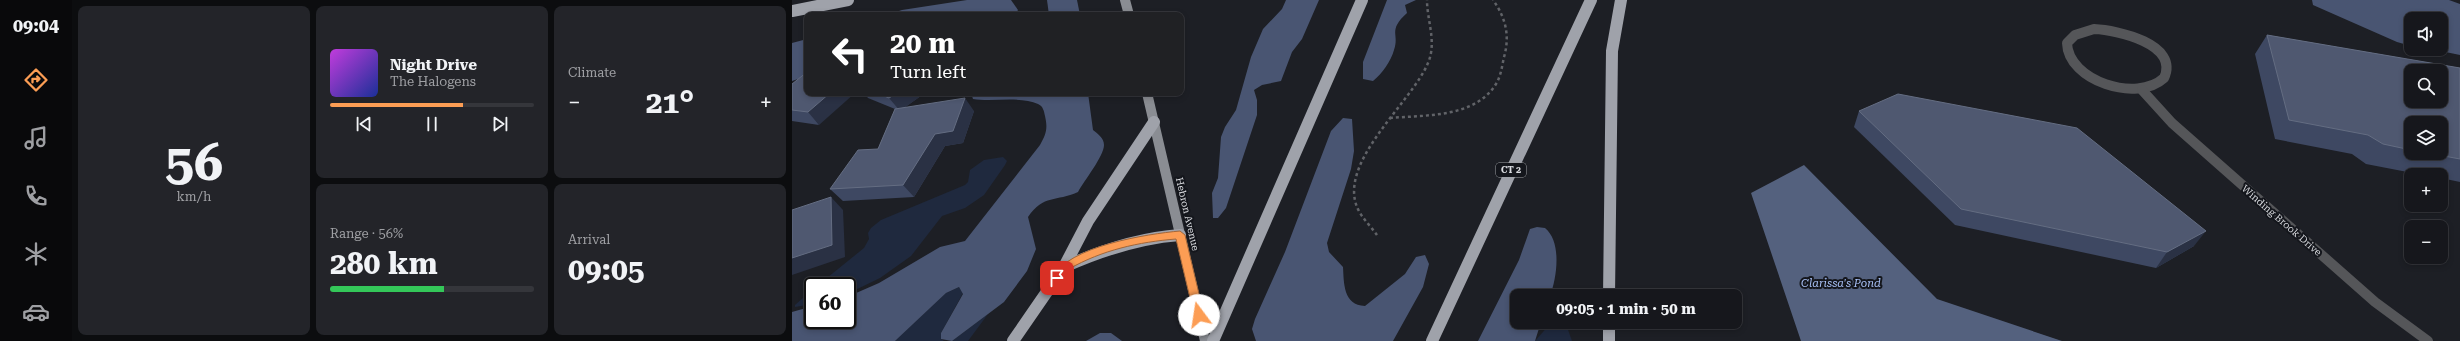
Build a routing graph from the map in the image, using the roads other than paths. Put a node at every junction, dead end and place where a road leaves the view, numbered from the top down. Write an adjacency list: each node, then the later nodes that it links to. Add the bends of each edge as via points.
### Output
1 (848, 0): 6 (highway)
2 (1125, 0): 7 (main road)
3 (1362, 0): 17 (highway)
4 (1591, 0): 18 (highway, CT 2)
5 (1621, 0): 13 (highway, via 1611,74)
6 (792, 11)
7 (1128, 12)
8 (2142, 90): 8 (street, via 2154,87 2163,81 2167,74 2168,66 2155,48 2130,34 2106,29 2086,30 2071,38 2067,45 2067,54 2081,71 2110,86); 20 (street, Winding Brook Drive, via 2172,123 2375,302)
9 (1148, 96): 10 (main road, Hebron Avenue)
10 (1154, 122): 11 (main road, Hebron Avenue); 12 (highway, via 1088,221)
11 (1180, 235): 12 (highway, via 1149,238 1113,246); 16 (main road, Hebron Avenue)
12 (1064, 267): 15 (highway)
13 (1609, 289)
14 (1609, 329): 19 (highway)
15 (1013, 341)
16 (1205, 341)
17 (1213, 341)
18 (1432, 341)
19 (1609, 341)
20 (2428, 341)

